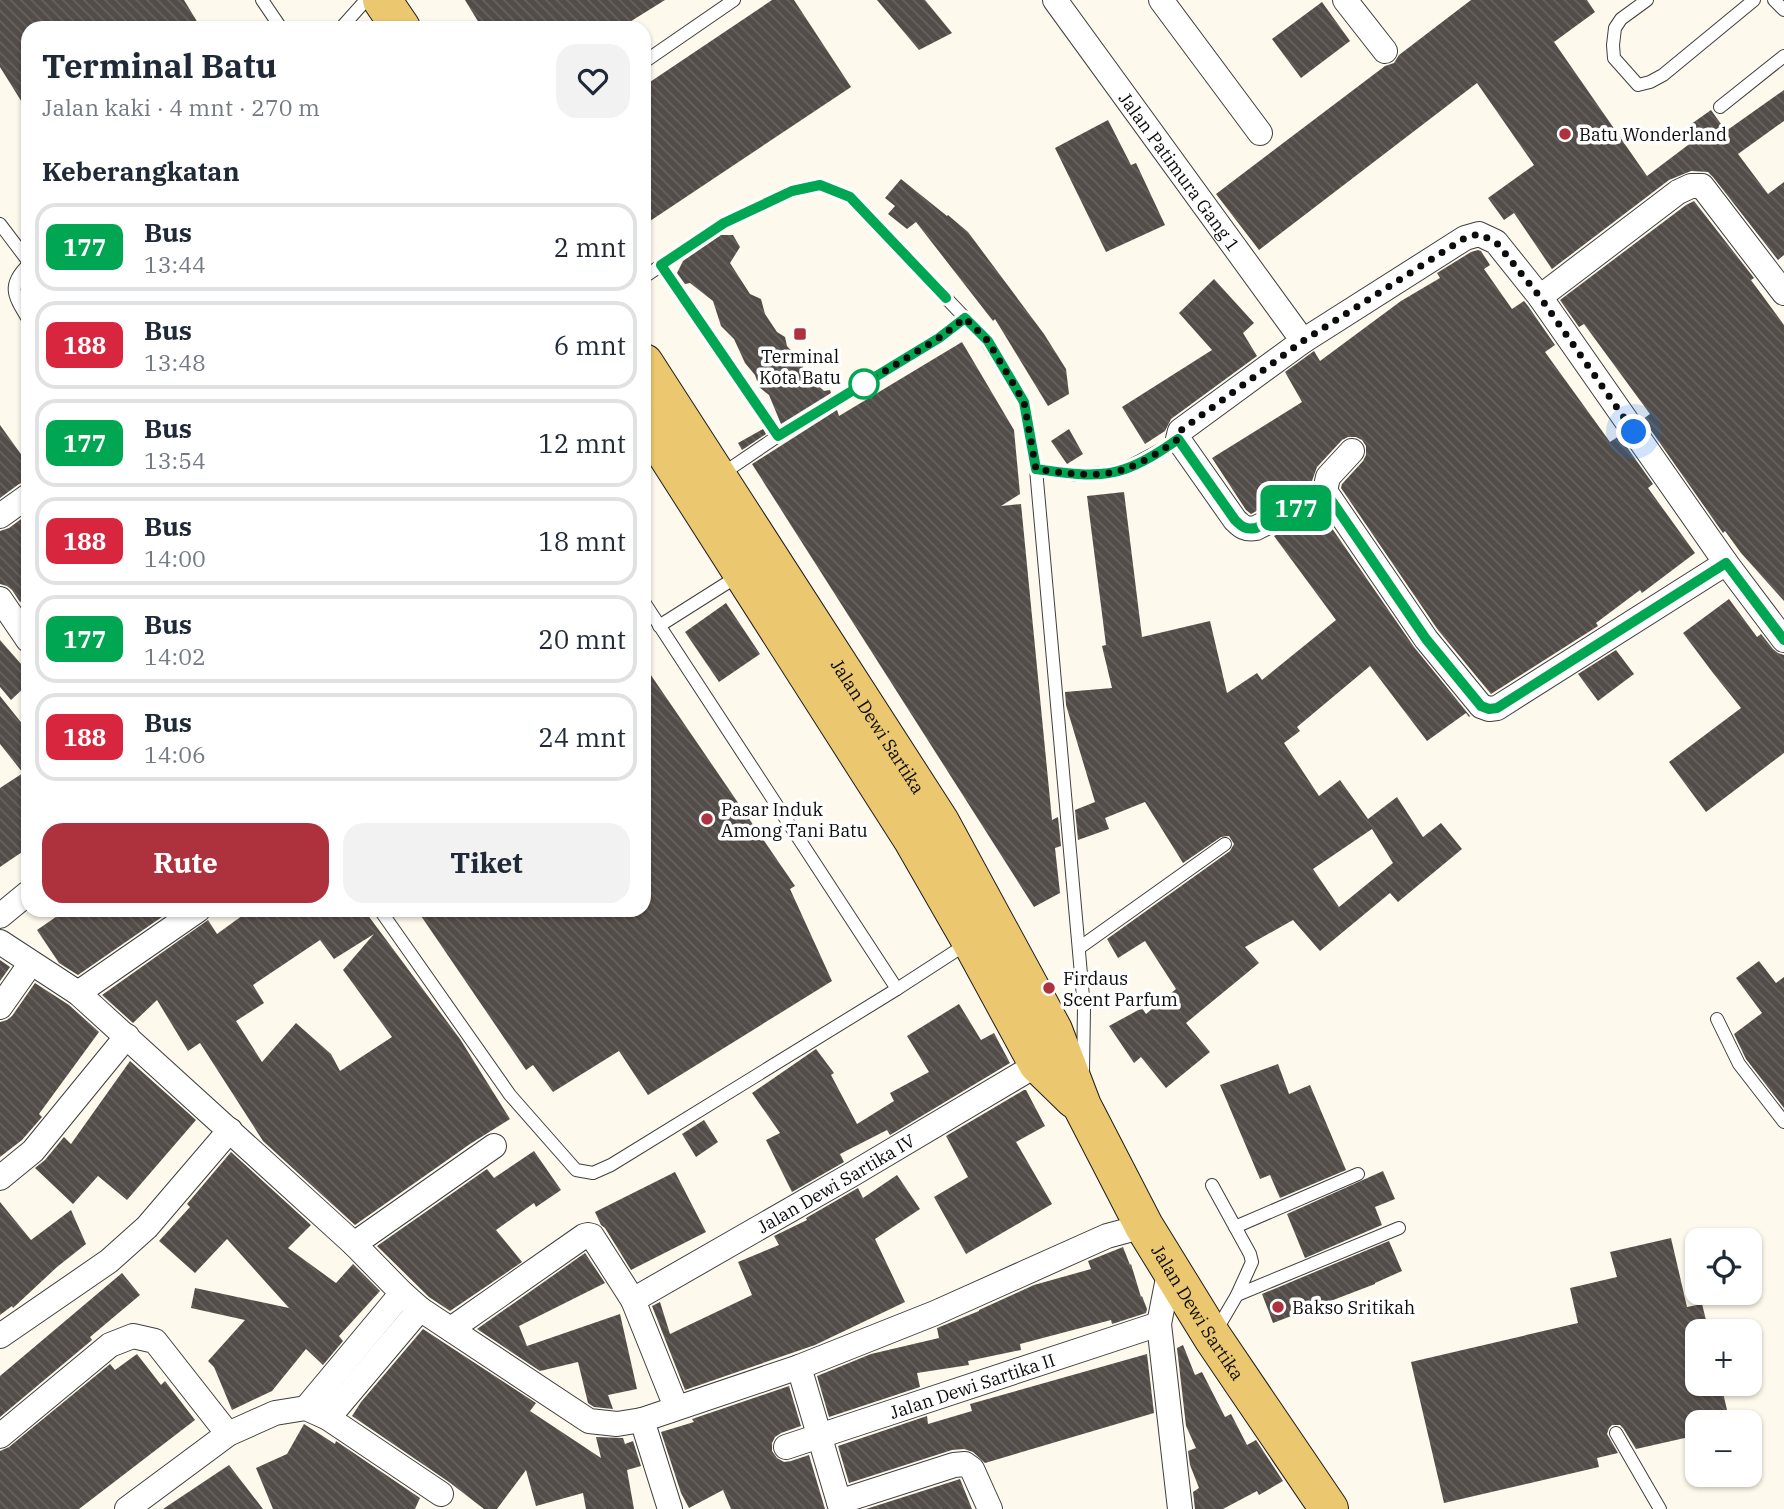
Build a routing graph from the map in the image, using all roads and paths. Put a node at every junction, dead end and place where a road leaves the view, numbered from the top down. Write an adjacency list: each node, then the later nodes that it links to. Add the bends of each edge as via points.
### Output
1 (262, 0): 12 (lane)
2 (366, 0): 13 (lane)
3 (382, 0): 14 (main road)
4 (734, 0): 17 (lane)
5 (1055, 0): 29 (street, Jalan Patimura Gang 1)
6 (1161, 0): 19 (street)
7 (1345, 0): 15 (street)
8 (1647, 0): 9 (lane, via 1621,19 1613,45 1615,58 1638,85 1662,75)
9 (1754, 0)
10 (1774, 0): 11 (lane)
11 (1784, 10)
12 (276, 21)
13 (347, 21)
14 (396, 21)
15 (1385, 51)
16 (1784, 56): 18 (lane)
17 (651, 57)
18 (1720, 107)
19 (1260, 133)
20 (0, 225): 21 (lane)
21 (21, 254)
22 (661, 265): 24 (lane); 28 (lane, via 724,223 792,191 820,185 850,197); 32 (lane)
23 (21, 272): 27 (lane, via 14,296)
24 (651, 272)
25 (1784, 293): 26 (street, via 1702,186 1691,186)
26 (1540, 297): 29 (street, via 1496,242 1479,234 1465,238); 40 (street)
27 (21, 308)
28 (965, 318): 32 (lane); 35 (lane, via 988,341 1024,402)
29 (1303, 341): 33 (street, via 1180,431)
30 (651, 377): 36 (main road, Jalan Dewi Sartika)
31 (651, 427): 36 (main road, Jalan Dewi Sartika)
32 (778, 436): 36 (lane)
33 (1173, 443): 35 (lane, via 1125,469 1105,473 1079,475); 37 (street, via 1235,520 1248,529)
34 (1352, 451): 37 (street, via 1328,477)
35 (1036, 469): 55 (lane)
36 (705, 486): 41 (main road, Jalan Dewi Sartika); 47 (main road, Jalan Dewi Sartika)
37 (1325, 491): 40 (street, via 1426,639 1481,706 1489,709)
38 (21, 501): 39 (street)
39 (0, 516)
40 (1726, 563): 46 (street)
41 (742, 573): 44 (lane); 47 (main road, Jalan Dewi Sartika)
42 (0, 599): 45 (street)
43 (651, 613): 44 (lane)
44 (659, 626): 57 (lane)
45 (21, 630)
46 (1784, 640)
47 (927, 831): 53 (main road, Jalan Dewi Sartika); 63 (main road, Jalan Dewi Sartika, via 1053,1030)
48 (1225, 844): 55 (lane)
49 (21, 899): 50 (street)
50 (0, 916)
51 (188, 917): 58 (street)
52 (385, 917): 57 (lane, via 510,1095 576,1170 593,1173)
53 (971, 941): 57 (lane); 62 (main road, Jalan Dewi Sartika)
54 (0, 942): 56 (street)
55 (1079, 948): 63 (lane, via 1084,1007)
56 (31, 963): 58 (street); 59 (street)
57 (897, 989)
58 (78, 993): 61 (street)
59 (0, 1007)
60 (1717, 1019): 64 (lane, via 1739,1064)
61 (127, 1036): 65 (street); 68 (street, via 33,1151)
62 (1038, 1064): 63 (main road, Jalan Dewi Sartika); 76 (street, Jalan Dewi Sartika IV)
63 (1082, 1106): 70 (main road, Jalan Dewi Sartika)
64 (1784, 1122)
65 (230, 1130): 73 (street); 80 (street, via 147,1227 109,1261)
66 (494, 1146): 73 (street)
67 (1359, 1174): 71 (lane)
68 (0, 1178)
69 (1212, 1185): 71 (lane)
70 (1144, 1226): 74 (main road, Jalan Dewi Sartika); 82 (street, via 1107,1236 935,1313)
71 (1235, 1227): 75 (lane, via 1252,1262)
72 (1399, 1228): 75 (lane)
73 (354, 1244): 77 (street)
74 (1170, 1268): 78 (street); 81 (main road, Jalan Dewi Sartika)
75 (1237, 1295): 81 (lane)
76 (633, 1300): 79 (street, via 588,1235); 83 (street)
77 (411, 1301): 79 (street); 84 (street)
78 (1159, 1324): 89 (street, Jalan Dewi Sartika II); 96 (street)
79 (451, 1329): 85 (street, via 589,1421 617,1424)
80 (0, 1336)
81 (1213, 1338): 97 (main road, Jalan Dewi Sartika)
82 (799, 1367): 83 (street); 89 (street)
83 (676, 1407): 85 (street)
84 (317, 1413): 87 (street, via 275,1413); 91 (street)
85 (642, 1420): 94 (street)
86 (1616, 1433): 98 (lane)
87 (228, 1434): 88 (street, via 155,1341 133,1336 110,1345); 93 (street)
88 (0, 1436)
89 (818, 1436): 90 (street, Jalan Dewi Sartika II); 92 (street)
90 (786, 1447)
91 (441, 1494)
92 (840, 1506): 95 (street, via 965,1464 972,1469)
93 (127, 1509)
94 (670, 1509)
95 (990, 1509)
96 (1180, 1509)
97 (1329, 1509)
98 (1660, 1509)

